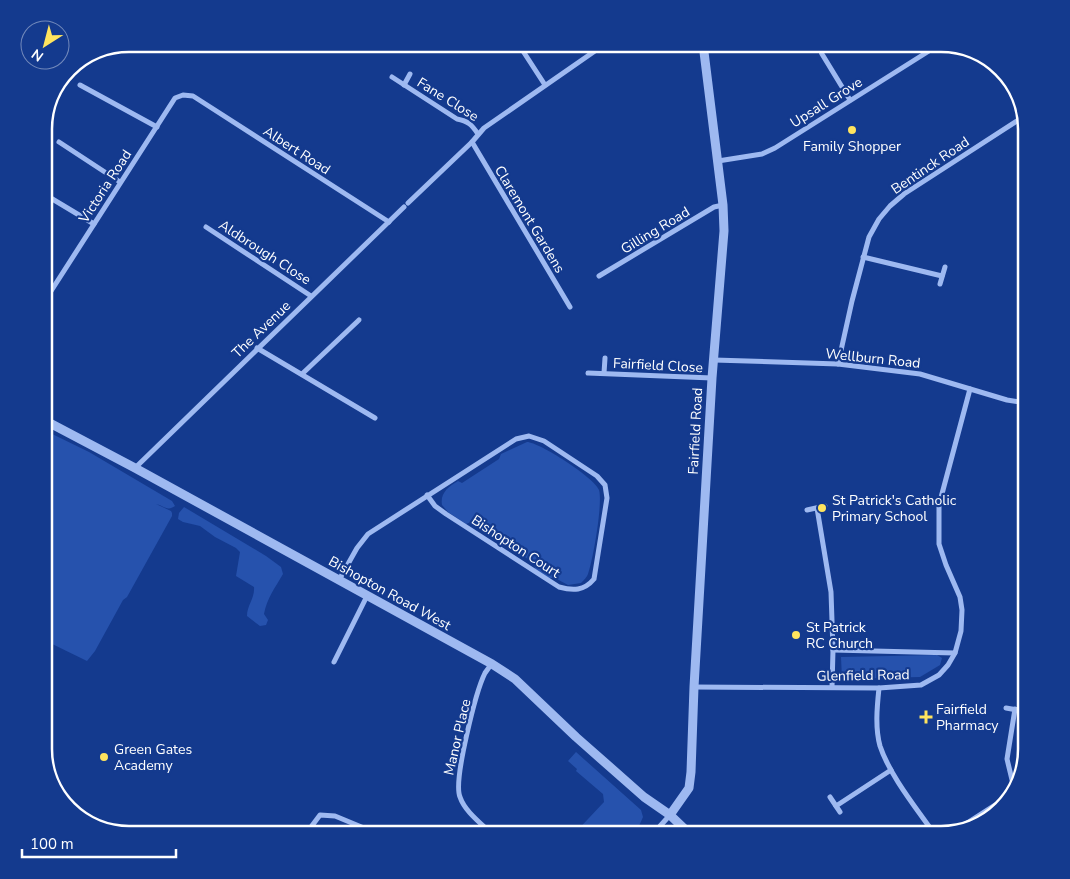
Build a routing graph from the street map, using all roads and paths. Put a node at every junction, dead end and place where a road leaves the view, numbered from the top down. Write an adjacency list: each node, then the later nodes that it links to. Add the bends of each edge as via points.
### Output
1 (524, 53): 10 (street)
2 (591, 53): 10 (street, The Avenue)
3 (704, 53): 18 (street, Fairfield Road)
4 (822, 53): 12 (street)
5 (926, 53): 12 (street, Upsall Grove)
6 (410, 74): 9 (street, Fane Close)
7 (392, 77): 9 (street, Fane Close)
8 (80, 85): 14 (street)
9 (404, 85): 15 (street, Fane Close, via 457,119 466,121)
10 (545, 85): 15 (street, The Avenue)
11 (193, 96): 14 (street, Victoria Road, via 175,98); 22 (street, Albert Road)
12 (850, 100): 18 (street, Upsall Grove, via 775,148 762,154)
13 (1017, 122): 25 (street, Bentinck Road, via 890,206 869,237)
14 (157, 127): 19 (street, Victoria Road)
15 (478, 134): 17 (street, The Avenue)
16 (59, 142): 19 (street)
17 (472, 142): 22 (street, The Avenue); 32 (street, Claremont Gardens)
18 (718, 161): 21 (street, Fairfield Road)
19 (120, 182): 23 (street, Victoria Road)
20 (53, 199): 23 (street)
21 (723, 205): 27 (street, Gilling Road, via 714,207); 36 (street, Fairfield Road, via 724,231)
22 (389, 222): 31 (street, The Avenue)
23 (94, 224): 30 (street, Victoria Road)
24 (206, 227): 31 (street, Aldbrough Close)
25 (863, 257): 28 (street); 37 (street, Bentinck Road)
26 (945, 267): 28 (street)
27 (599, 276)
28 (942, 276): 29 (street)
29 (940, 284)
30 (53, 287)
31 (312, 296): 34 (street, The Avenue)
32 (570, 307)
33 (359, 320): 40 (street)
34 (257, 348): 40 (street); 46 (street, The Avenue)
35 (606, 358): 39 (street, Fairfield Close)
36 (714, 360): 37 (street, Wellburn Road); 41 (street, Fairfield Road)
37 (838, 364): 42 (street, Wellburn Road, via 920,374)
38 (588, 373): 39 (street, Fairfield Close)
39 (604, 373): 41 (street, Fairfield Close)
40 (302, 374): 44 (street)
41 (712, 378): 57 (street, Fairfield Road)
42 (970, 389): 43 (street, Wellburn Road); 54 (street, Glenfield Road, via 939,506 939,544 962,610)
43 (1018, 402)
44 (375, 418)
45 (53, 425): 46 (street, Bishopton Road West)
46 (135, 468): 51 (street, Bishopton Road West)
47 (428, 495): 47 (street, Bishopton Court, via 516,439 529,436 544,441 601,479 607,492 594,579 580,589 559,587 446,514); 51 (street, Bishopton Court, via 368,534)
48 (825, 506): 49 (street)
49 (817, 508): 50 (street); 53 (street, via 831,592)
50 (807, 510)
51 (338, 581): 52 (street, Bishopton Road West)
52 (367, 596): 55 (street); 56 (street, Bishopton Road West)
53 (833, 650): 54 (street); 58 (street)
54 (955, 653): 59 (street, Glenfield Road, via 939,675 921,685)
55 (334, 662)
56 (492, 664): 69 (street, Bishopton Road West, via 515,679 576,737); 73 (street, Manor Place, via 479,690 458,784 463,804)
57 (694, 687): 58 (street, Glenfield Road); 69 (street, Fairfield Road, via 689,788)
58 (832, 687): 59 (street, Glenfield Road)
59 (878, 688): 63 (street, via 880,745)
60 (1006, 708): 61 (street)
61 (1015, 710): 62 (street); 64 (street, via 1007,759)
62 (1018, 710)
63 (891, 770): 66 (street); 76 (street)
64 (1011, 778)
65 (830, 797): 66 (street)
66 (836, 806): 68 (street)
67 (989, 809): 70 (street)
68 (840, 812)
69 (670, 816): 74 (street); 75 (street, Bishopton Road West)
70 (972, 820)
71 (312, 826): 72 (street, via 320,816 335,816)
72 (359, 826)
73 (484, 826)
74 (661, 826)
75 (681, 826)
76 (929, 826)

